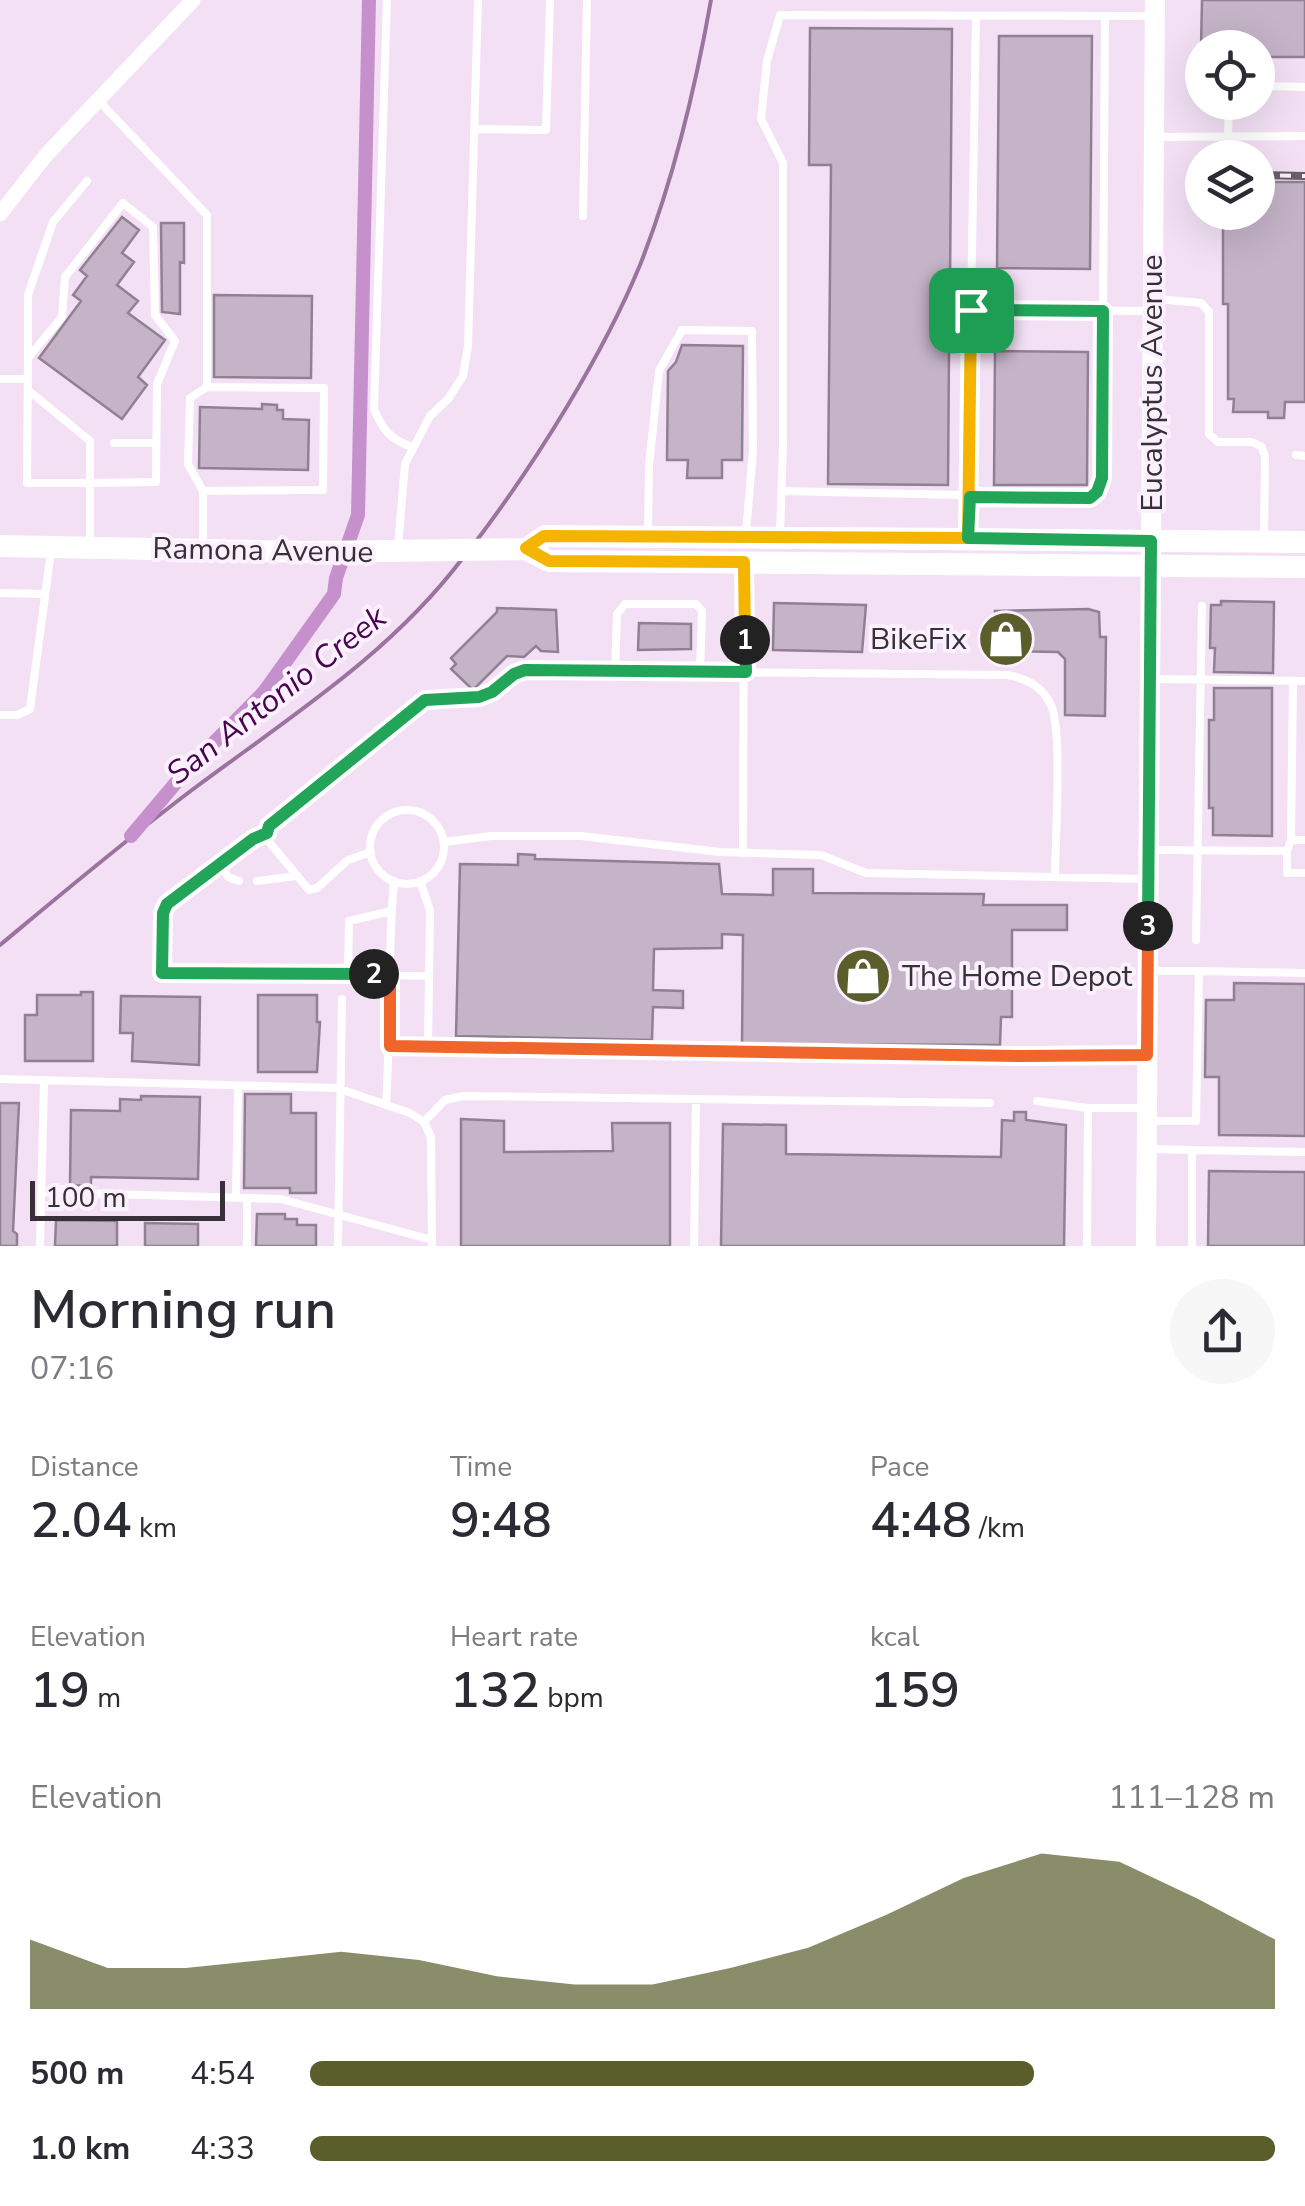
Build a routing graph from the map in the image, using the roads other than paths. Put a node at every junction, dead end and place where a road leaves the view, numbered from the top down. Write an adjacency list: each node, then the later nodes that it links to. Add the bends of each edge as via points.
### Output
1 (193, 0): 11 (street)
2 (386, 0): 30 (lane, via 374,409 395,442)
3 (478, 0): 13 (lane)
4 (550, 0): 13 (lane, via 546,130)
5 (587, 0): 19 (lane)
6 (1155, 8): 8 (lane); 15 (street, Eucalyptus Avenue)
7 (976, 16): 8 (lane); 21 (lane); 33 (lane, via 780,15 761,119 783,163)
8 (1105, 16): 22 (lane)
9 (1275, 86): 10 (lane)
10 (1305, 87)
11 (98, 101): 18 (street); 26 (lane, via 207,215)
12 (1228, 120): 16 (lane)
13 (474, 128): 30 (lane, via 463,376)
14 (1305, 136): 16 (lane)
15 (1154, 137): 16 (lane); 20 (street, Eucalyptus Avenue)
16 (1228, 137)
17 (88, 181): 23 (lane, via 54,222 28,295)
18 (0, 214)
19 (582, 216)
20 (1153, 305): 22 (lane); 39 (street, Eucalyptus Avenue); 40 (lane, via 1201,303 1209,312 1209,434 1218,442 1262,447)
21 (971, 310): 22 (lane); 34 (lane)
22 (1103, 311): 34 (lane, via 1097,492 1090,498)
23 (28, 358): 25 (lane); 29 (lane, via 62,317 65,277 123,203 153,227 155,315 175,340 157,384)
24 (0, 379): 25 (lane)
25 (28, 379): 27 (lane)
26 (207, 388): 32 (lane, via 190,398 188,464); 32 (lane, via 324,388 323,490)
27 (28, 390): 31 (lane, via 90,441); 31 (lane, via 27,482)
28 (114, 443): 29 (lane)
29 (156, 443): 31 (lane, via 156,482)
30 (412, 446): 47 (lane, via 400,493)
31 (90, 483): 44 (lane)
32 (203, 491): 46 (lane)
33 (782, 491): 34 (lane); 37 (lane)
34 (970, 497): 38 (lane)
35 (648, 537): 36 (main road, Ramona Avenue); 36 (lane, via 659,371 682,330 752,330); 45 (main road, Ramona Avenue, via 544,536)
36 (746, 537): 37 (main road, Ramona Avenue); 48 (main road)
37 (780, 538): 38 (main road, Ramona Avenue)
38 (968, 538): 39 (main road, Ramona Avenue)
39 (1151, 541): 40 (main road, Ramona Avenue); 49 (street, Eucalyptus Avenue)
40 (1264, 542): 41 (main road, Ramona Avenue)
41 (1305, 542)
42 (0, 546): 43 (main road, Ramona Avenue)
43 (52, 546): 44 (main road, Ramona Avenue); 52 (lane)
44 (90, 547): 46 (main road, Ramona Avenue)
45 (526, 548): 47 (main road, Ramona Avenue); 48 (main road, Ramona Avenue, via 549,561)
46 (203, 550): 47 (main road, Ramona Avenue)
47 (405, 551)
48 (744, 562): 49 (main road, Ramona Avenue); 56 (lane)
49 (1150, 566): 50 (main road, Ramona Avenue); 57 (street, Eucalyptus Avenue)
50 (1305, 567)
51 (0, 593): 52 (lane)
52 (46, 594): 61 (lane, via 30,709)
53 (1202, 606): 58 (lane)
54 (615, 671): 55 (lane); 55 (lane, via 616,614 625,604 696,604 702,610); 62 (lane, via 525,670 479,697 425,700)
55 (700, 672): 56 (lane)
56 (746, 672): 70 (lane); 74 (lane, via 1026,678 1056,719)
57 (1150, 679): 58 (lane); 66 (street, Eucalyptus Avenue)
58 (1200, 680): 59 (lane); 67 (lane)
59 (1293, 681): 60 (lane); 63 (lane)
60 (1305, 681)
61 (0, 715)
62 (267, 833): 71 (lane); 73 (lane)
63 (1291, 840): 64 (lane); 68 (lane)
64 (1305, 840)
65 (444, 842): 69 (lane, via 430,817 402,810 378,824); 70 (lane, via 581,836); 78 (lane, via 437,869)
66 (1148, 850): 67 (lane); 75 (street, Eucalyptus Avenue)
67 (1198, 850): 68 (lane); 81 (lane)
68 (1287, 851): 72 (lane, via 1287,874)
69 (371, 852): 73 (lane, via 348,860 317,888 309,890); 77 (lane)
70 (743, 853): 74 (lane, via 821,855 866,872)
71 (220, 864): 76 (lane); 85 (lane, via 167,904 162,973)
72 (1305, 873)
73 (297, 876): 79 (lane)
74 (1054, 877): 75 (lane)
75 (1148, 879): 82 (street, Eucalyptus Avenue)
76 (239, 881)
77 (394, 881): 78 (lane); 80 (lane)
78 (420, 881): 87 (lane, via 430,910)
79 (258, 882)
80 (391, 911): 85 (lane, via 349,921); 86 (lane)
81 (1196, 940)
82 (1148, 970): 83 (lane); 91 (street, Eucalyptus Avenue)
83 (1199, 972): 84 (lane); 101 (lane, via 1196,1121)
84 (1305, 973)
85 (348, 974): 86 (lane)
86 (390, 974): 87 (lane); 89 (lane)
87 (429, 976): 90 (lane)
88 (342, 999): 95 (lane)
89 (390, 1046): 90 (lane); 99 (lane)
90 (428, 1048): 91 (lane)
91 (1147, 1055): 101 (street, Eucalyptus Avenue)
92 (0, 1079): 93 (lane)
93 (44, 1082): 94 (lane); 106 (lane)
94 (238, 1086): 95 (lane); 107 (lane)
95 (340, 1088): 99 (lane); 109 (lane)
96 (696, 1099): 98 (lane); 102 (lane, via 463,1096 446,1100); 114 (lane)
97 (1037, 1101): 100 (lane)
98 (990, 1103)
99 (386, 1104): 102 (lane)
100 (1088, 1108): 101 (lane); 115 (lane)
101 (1146, 1114): 103 (street, Eucalyptus Avenue)
102 (424, 1122): 110 (lane, via 432,1136)
103 (1146, 1149): 104 (lane); 116 (street, Eucalyptus Avenue)
104 (1192, 1150): 105 (lane); 117 (lane)
105 (1305, 1152)
106 (42, 1192): 107 (lane); 111 (lane)
107 (236, 1198): 108 (lane)
108 (247, 1198): 109 (lane); 112 (lane)
109 (338, 1214): 110 (lane); 113 (lane)
110 (432, 1243)
111 (40, 1246)
112 (247, 1246)
113 (338, 1246)
114 (694, 1246)
115 (1087, 1246)
116 (1146, 1246)
117 (1192, 1246)

